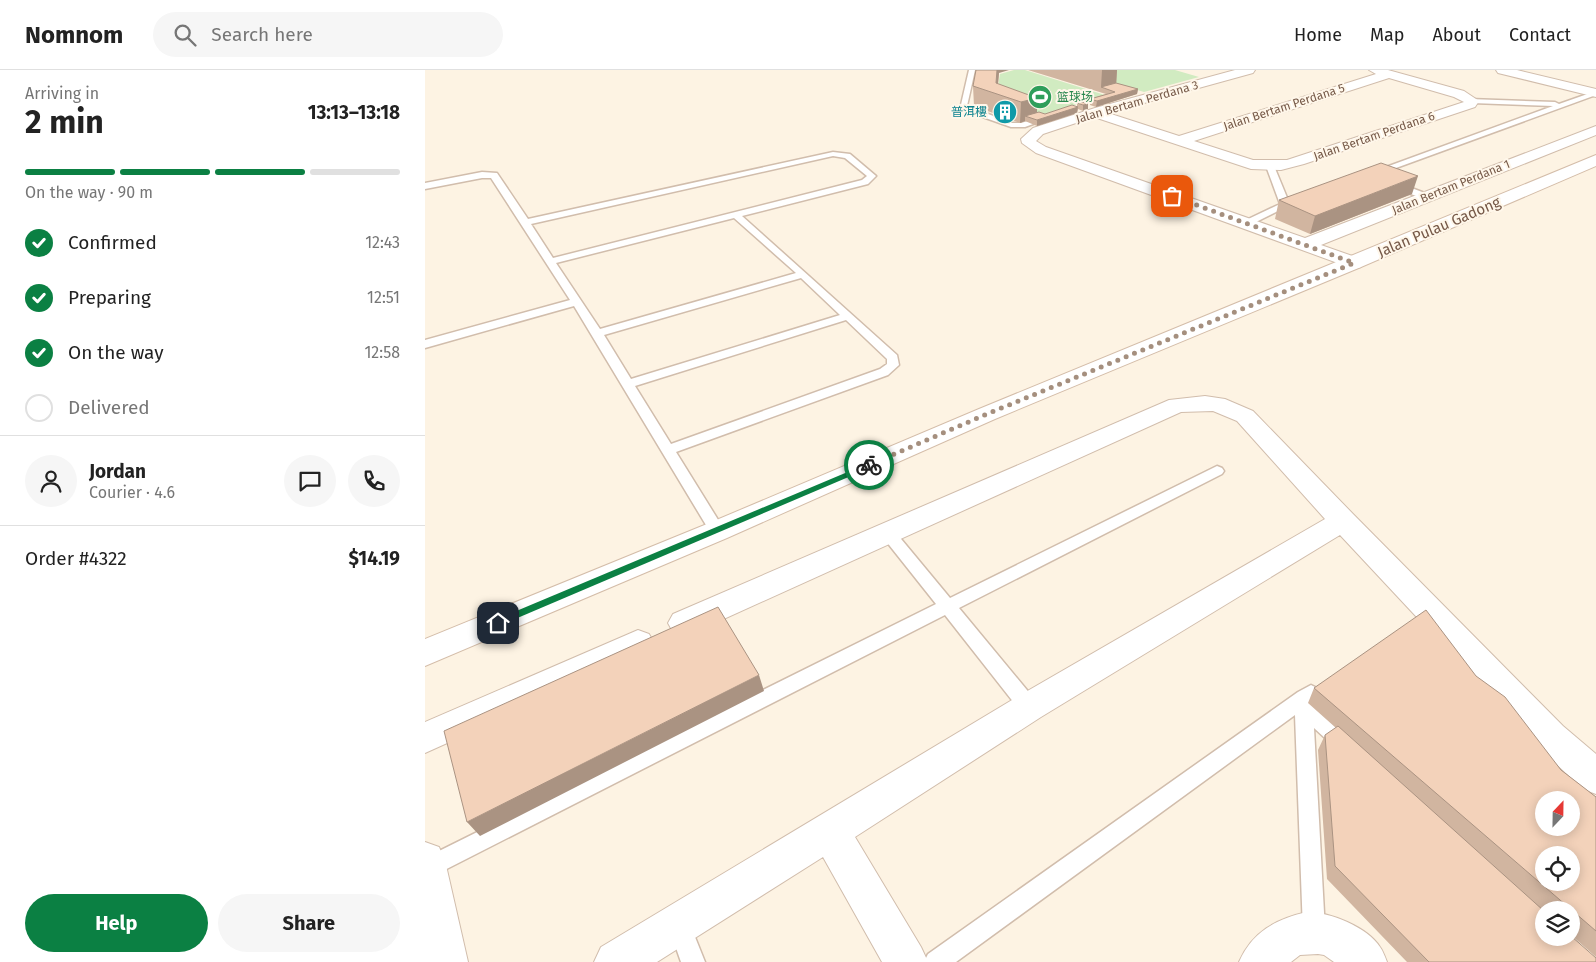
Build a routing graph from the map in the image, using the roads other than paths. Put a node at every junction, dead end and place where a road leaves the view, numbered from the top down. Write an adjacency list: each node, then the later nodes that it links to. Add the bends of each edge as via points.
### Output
1 (972, 70): 11 (lane, via 963,107 1011,125 1023,125)
2 (1249, 70): 10 (street, Jalan Bertam Perdana 3)
3 (1502, 70): 7 (street)
4 (1548, 71): 6 (street)
5 (1381, 72): 8 (street); 13 (street, Jalan Bertam Perdana 5)
6 (1596, 84)
7 (1596, 93): 9 (lane)
8 (1470, 99): 9 (lane); 15 (street, Jalan Bertam Perdana 6, via 1470,104 1299,162)
9 (1564, 105): 16 (lane)
10 (1090, 111): 13 (street, Jalan Bertam Perdana 6); 24 (street, Jalan Bertam Perdana 3, via 1038,131 1029,139 1041,150)
11 (1056, 114)
12 (1596, 130): 19 (street, Jalan Bertam Perdana 1)
13 (1181, 140): 15 (street, Jalan Bertam Perdana 6, via 1251,164)
14 (1596, 160): 27 (street, Jalan Pulau Gadong)
15 (1270, 166): 21 (lane)
16 (1368, 175): 17 (lane); 19 (lane)
17 (1359, 178)
18 (425, 186): 23 (lane, via 495,175)
19 (1427, 197): 25 (street, Jalan Bertam Perdana 1)
20 (1303, 198): 21 (lane)
21 (1285, 204): 24 (lane)
22 (735, 214): 23 (lane, via 865,182 873,176 847,156 833,154); 26 (lane); 28 (lane)
23 (524, 223): 26 (lane)
24 (1247, 223): 25 (street)
25 (1307, 244): 27 (street)
26 (551, 261): 29 (lane)
27 (1354, 263): 37 (street, Jalan Pulau Gadong, via 987,414)
28 (803, 274): 30 (lane); 31 (lane)
29 (577, 302): 31 (lane); 32 (lane)
30 (848, 316): 33 (lane); 34 (lane, via 893,358 893,365 884,372)
31 (597, 333): 33 (lane)
32 (425, 344)
33 (628, 384): 34 (lane)
34 (668, 450): 37 (lane)
35 (1217, 471): 39 (lane)
36 (1343, 521): 38 (street, via 1245,416 1232,409 1205,403 1177,405); 43 (street); 46 (street, via 1421,614)
37 (717, 531): 40 (street, Jalan Pulau Gadong)
38 (887, 532): 39 (lane); 44 (street)
39 (947, 606): 43 (lane); 48 (lane)
40 (425, 653)
41 (1329, 681): 42 (lane)
42 (1305, 702): 45 (lane); 50 (lane); 55 (lane)
43 (1029, 707): 47 (street)
44 (425, 738)
45 (1362, 760)
46 (1596, 778)
47 (830, 831): 49 (street); 54 (street)
48 (426, 866): 51 (street)
49 (679, 925): 52 (street); 53 (lane)
50 (1315, 931): 56 (street, via 1300,933 1283,942); 57 (street, via 1337,937)
51 (446, 962)
52 (616, 962)
53 (693, 962)
54 (906, 962)
55 (936, 962)
56 (1261, 962)
57 (1365, 962)

